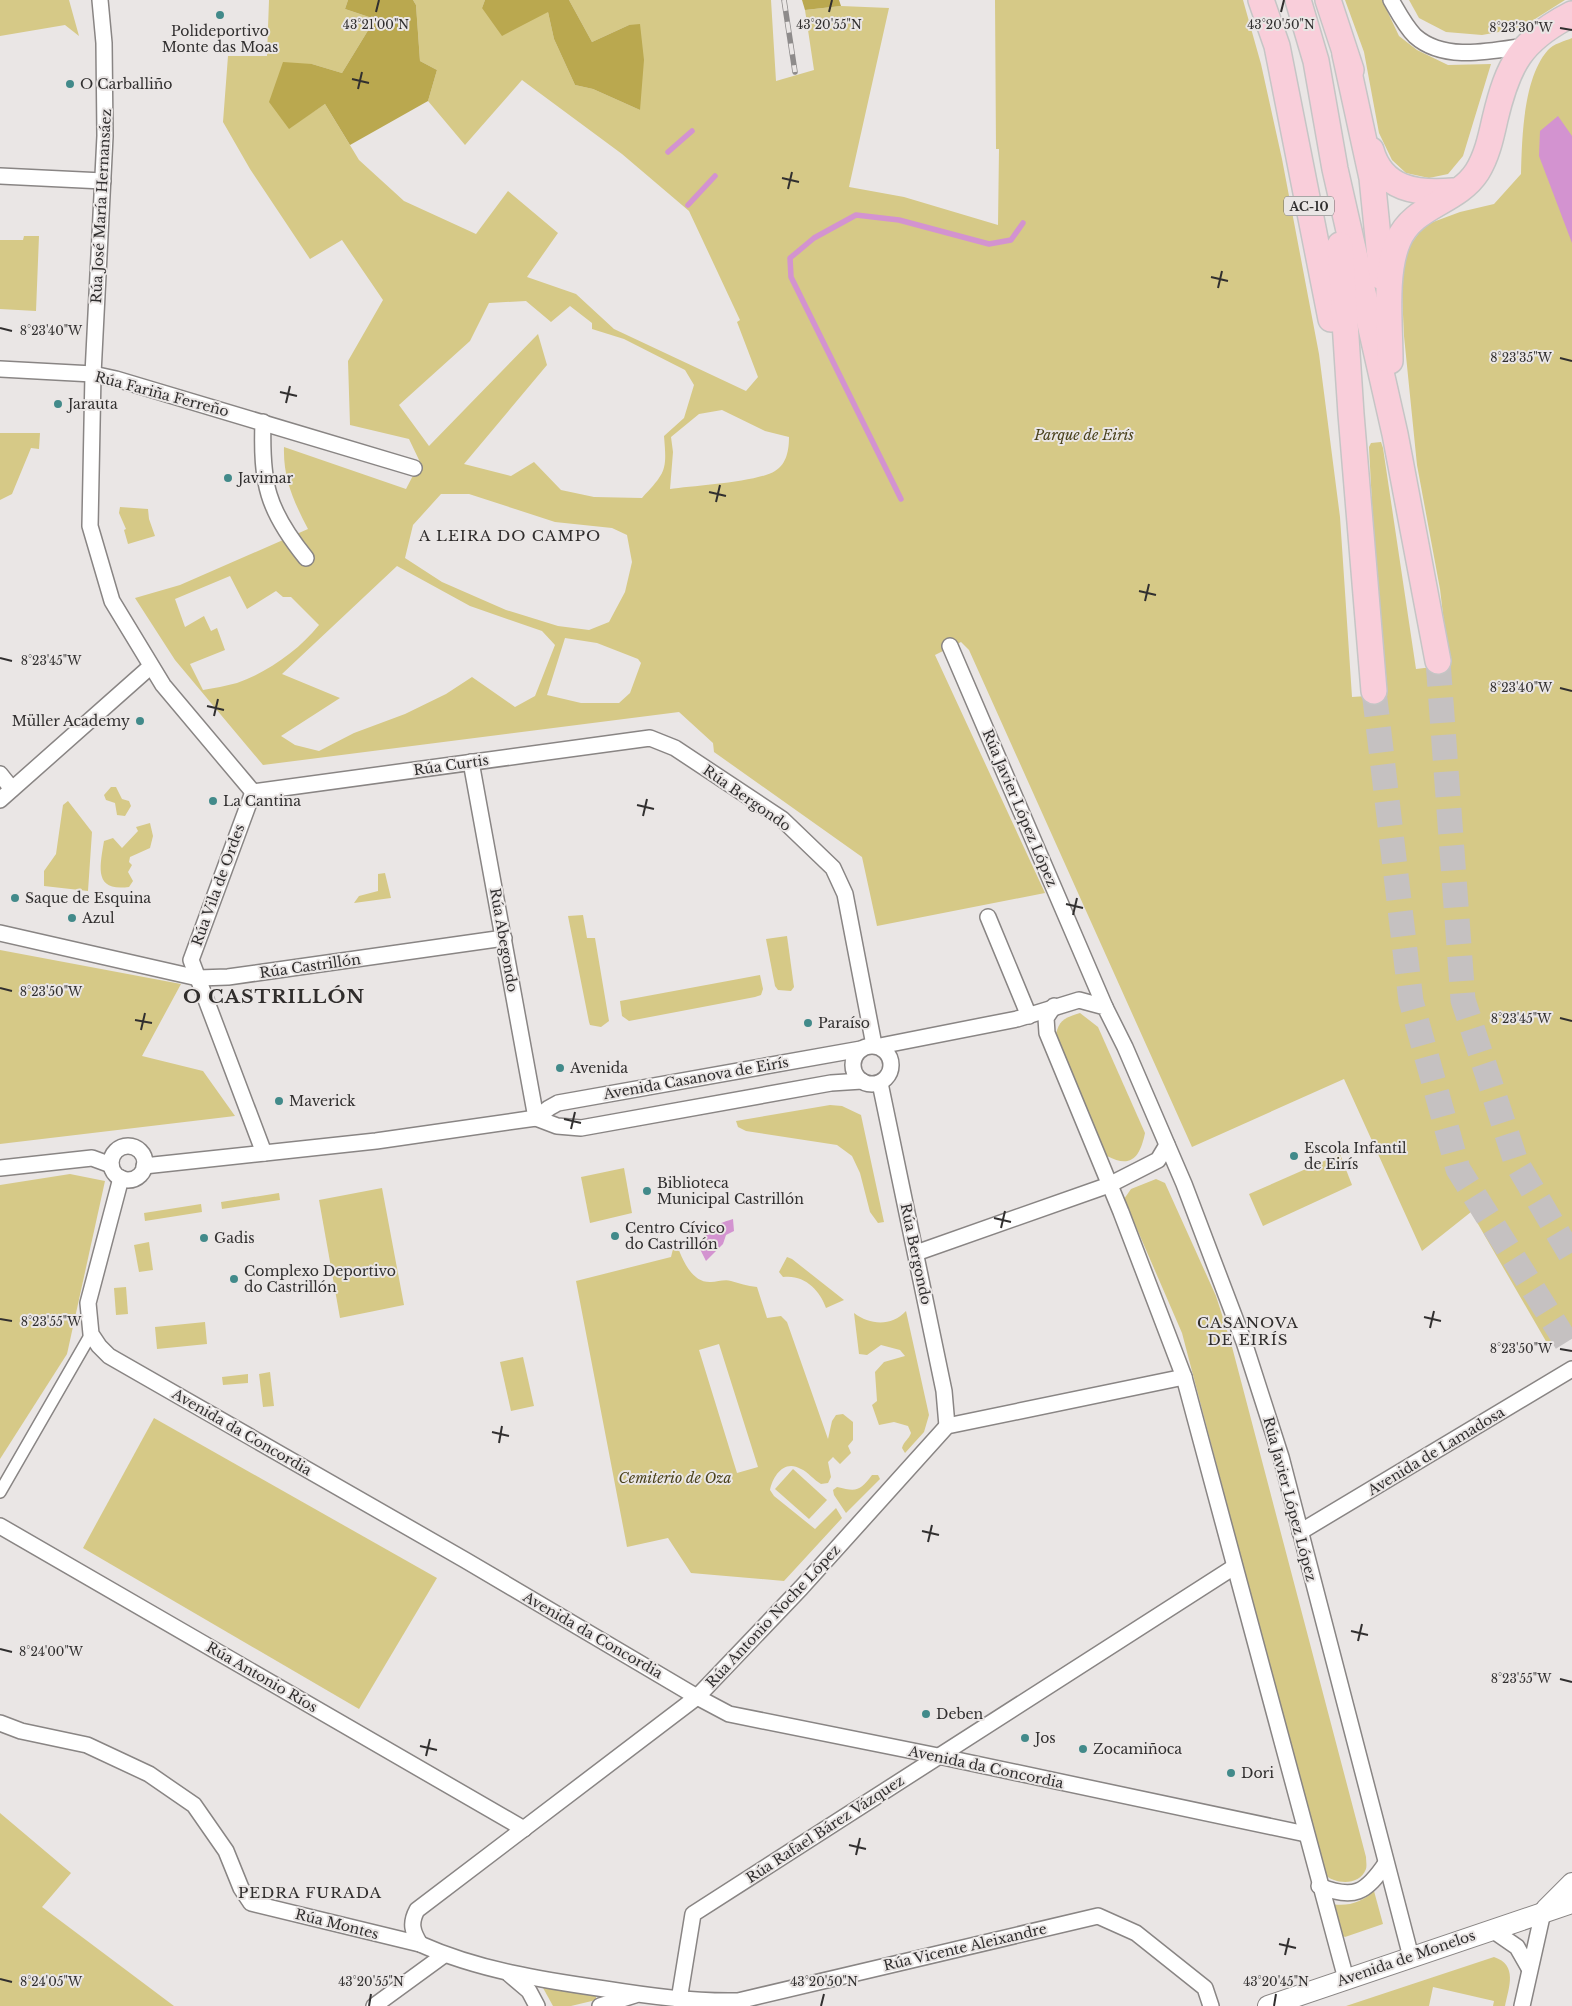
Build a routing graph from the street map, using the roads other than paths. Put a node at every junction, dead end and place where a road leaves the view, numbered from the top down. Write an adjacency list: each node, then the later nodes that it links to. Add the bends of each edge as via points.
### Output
1 (89, 0): 8 (street, Rúa José María Hernansáez)
2 (100, 0): 8 (street, Rúa José María Hernansáez)
3 (1261, 0): 18 (main road, AC-10, via 1277,46)
4 (1298, 0): 11 (main road, AC-10, via 1316,61)
5 (1328, 0): 10 (main road, AC-10)
6 (1391, 0): 9 (street, via 1415,36 1438,49 1478,52)
7 (1572, 14): 9 (main road)
8 (101, 20): 13 (street, Rúa José María Hernansáez, via 106,86)
9 (1525, 46): 14 (main road, via 1500,98 1488,149 1476,173)
10 (1345, 54): 14 (main road, via 1358,88 1373,156 1379,169 1396,184 1410,190 1423,193); 15 (main road, AC-10, via 1372,178)
11 (1336, 169): 18 (main road, AC-10); 20 (main road, AC-10)
12 (0, 176): 13 (street)
13 (103, 181): 17 (street, Rúa José María Hernansáez)
14 (1456, 190): 15 (main road, via 1418,215 1399,239 1391,260)
15 (1390, 361): 20 (main road, AC-10)
16 (0, 369): 17 (street, Rúa Fariña Ferreño)
17 (93, 374): 19 (street, Rúa Fariña Ferreño); 25 (street, Rúa José María Hernansáez, via 90,526 112,601)
18 (1350, 414): 26 (main road, AC-10)
19 (263, 422): 21 (street, Rúa Fariña Ferreño); 22 (street, via 264,470 271,505)
20 (1395, 434): 24 (main road, AC-10)
21 (414, 468)
22 (306, 558)
23 (950, 646): 36 (street, Rúa Javier López López)
24 (1438, 661)
25 (150, 666): 30 (street); 31 (street, Rúa José María Hernansáez)
26 (1374, 691)
27 (650, 738): 28 (street, Rúa Curtis); 42 (street, Rúa Bergondo, via 674,748 782,819 833,868 845,894)
28 (471, 762): 31 (street, Rúa Curtis); 35 (street, Rúa Abegondo)
29 (0, 774): 30 (street)
30 (12, 789): 32 (street)
31 (253, 792): 37 (street, Rúa Vila de Ordes, via 191,960)
32 (0, 800)
33 (988, 917): 41 (street)
34 (0, 933): 37 (street, Rúa Castrillón)
35 (504, 938): 37 (street, Rúa Castrillón, via 228,978); 45 (street, Rúa Abegondo)
36 (1088, 969): 38 (street); 40 (street, Rúa Javier López López)
37 (198, 978): 47 (street)
38 (1079, 1000): 39 (street); 40 (street)
39 (1054, 1006): 41 (street, Avenida Casanova de Eirís); 52 (street, via 1046,1018 1047,1033)
40 (1105, 1007): 46 (street, Rúa Javier López López)
41 (1029, 1016): 42 (street, Avenida Casanova de Eirís)
42 (872, 1047): 43 (street, via 856,1053 853,1065); 44 (street, via 886,1050 892,1062 889,1075); 45 (street, Avenida Casanova de Eirís, via 558,1103)
43 (862, 1081): 44 (street); 45 (street, Avenida Casanova de Eirís, via 830,1083 581,1128 557,1126)
44 (880, 1083): 53 (street, Rúa Bergondo)
45 (536, 1118): 47 (street, Avenida Casanova de Eirís, via 376,1142)
46 (1167, 1144): 52 (street, via 1158,1160); 60 (street, Rúa Javier López López, via 1244,1342 1281,1457)
47 (264, 1153): 49 (street, Avenida Casanova de Eirís)
48 (111, 1165): 49 (street, via 116,1150 126,1146 141,1152); 50 (street, via 92,1158); 51 (street)
49 (144, 1166): 51 (street, via 136,1177)
50 (0, 1168)
51 (120, 1178): 54 (street, via 88,1303)
52 (1109, 1185): 53 (street); 56 (street)
53 (916, 1253): 57 (street, Rúa Bergondo, via 944,1392)
54 (92, 1334): 58 (street); 62 (street, Avenida da Concordia, via 110,1356)
55 (1572, 1369): 60 (street, Avenida de Lamadosa)
56 (1184, 1377): 57 (street); 61 (street)
57 (947, 1426): 62 (street, Rúa Antonio Noche López, via 801,1588)
58 (0, 1492)
59 (0, 1526): 65 (street, Rúa Antonio Ríos)
60 (1300, 1532): 67 (street, Rúa Javier López López)
61 (1234, 1567): 64 (street, Rúa Rafael Bárez Vázquez); 66 (street)
62 (697, 1697): 64 (street, Avenida da Concordia, via 729,1714); 65 (street, Rúa Antonio Noche López)
63 (0, 1723): 73 (street, Rúa Montes, via 21,1731 87,1745 149,1774 194,1805 226,1851 241,1888 251,1903)
64 (938, 1756): 66 (street, Avenida da Concordia); 80 (street, Rúa Rafael Bárez Vázquez, via 692,1914)
65 (524, 1829): 73 (street, Rúa Antonio Noche López, via 418,1910 412,1921)
66 (1306, 1834): 69 (street)
67 (1386, 1863): 69 (street, via 1375,1880 1365,1888 1338,1893); 75 (street, Rúa Javier López López)
68 (1572, 1883): 71 (street, Avenida de Monelos)
69 (1319, 1886): 78 (street)
70 (1572, 1903): 71 (street, Avenida de Monelos)
71 (1543, 1912): 72 (street, Avenida de Monelos); 76 (street)
72 (1491, 1929): 75 (street, Avenida de Monelos); 76 (street, via 1517,1947)
73 (420, 1944): 74 (street, Rúa Vicente Aleixandre)
74 (444, 1955): 77 (street, Rúa Vicente Aleixandre); 81 (street)
75 (1411, 1956): 78 (street, Avenida de Monelos)
76 (1529, 1968): 86 (street)
77 (508, 1973): 79 (street, Rúa Vicente Aleixandre); 82 (street, Rúa Vicente Aleixandre, via 529,1991)
78 (1346, 1979): 85 (street, Avenida de Monelos)
79 (639, 1994): 80 (street, Rúa Vicente Aleixandre); 83 (street)
80 (679, 2000): 84 (street, Rúa Vicente Aleixandre, via 738,2001 1098,1916 1136,1933 1174,1963 1205,1988)
81 (374, 2006)
82 (537, 2006)
83 (600, 2006)
84 (1211, 2006)
85 (1269, 2006)
86 (1522, 2006)

